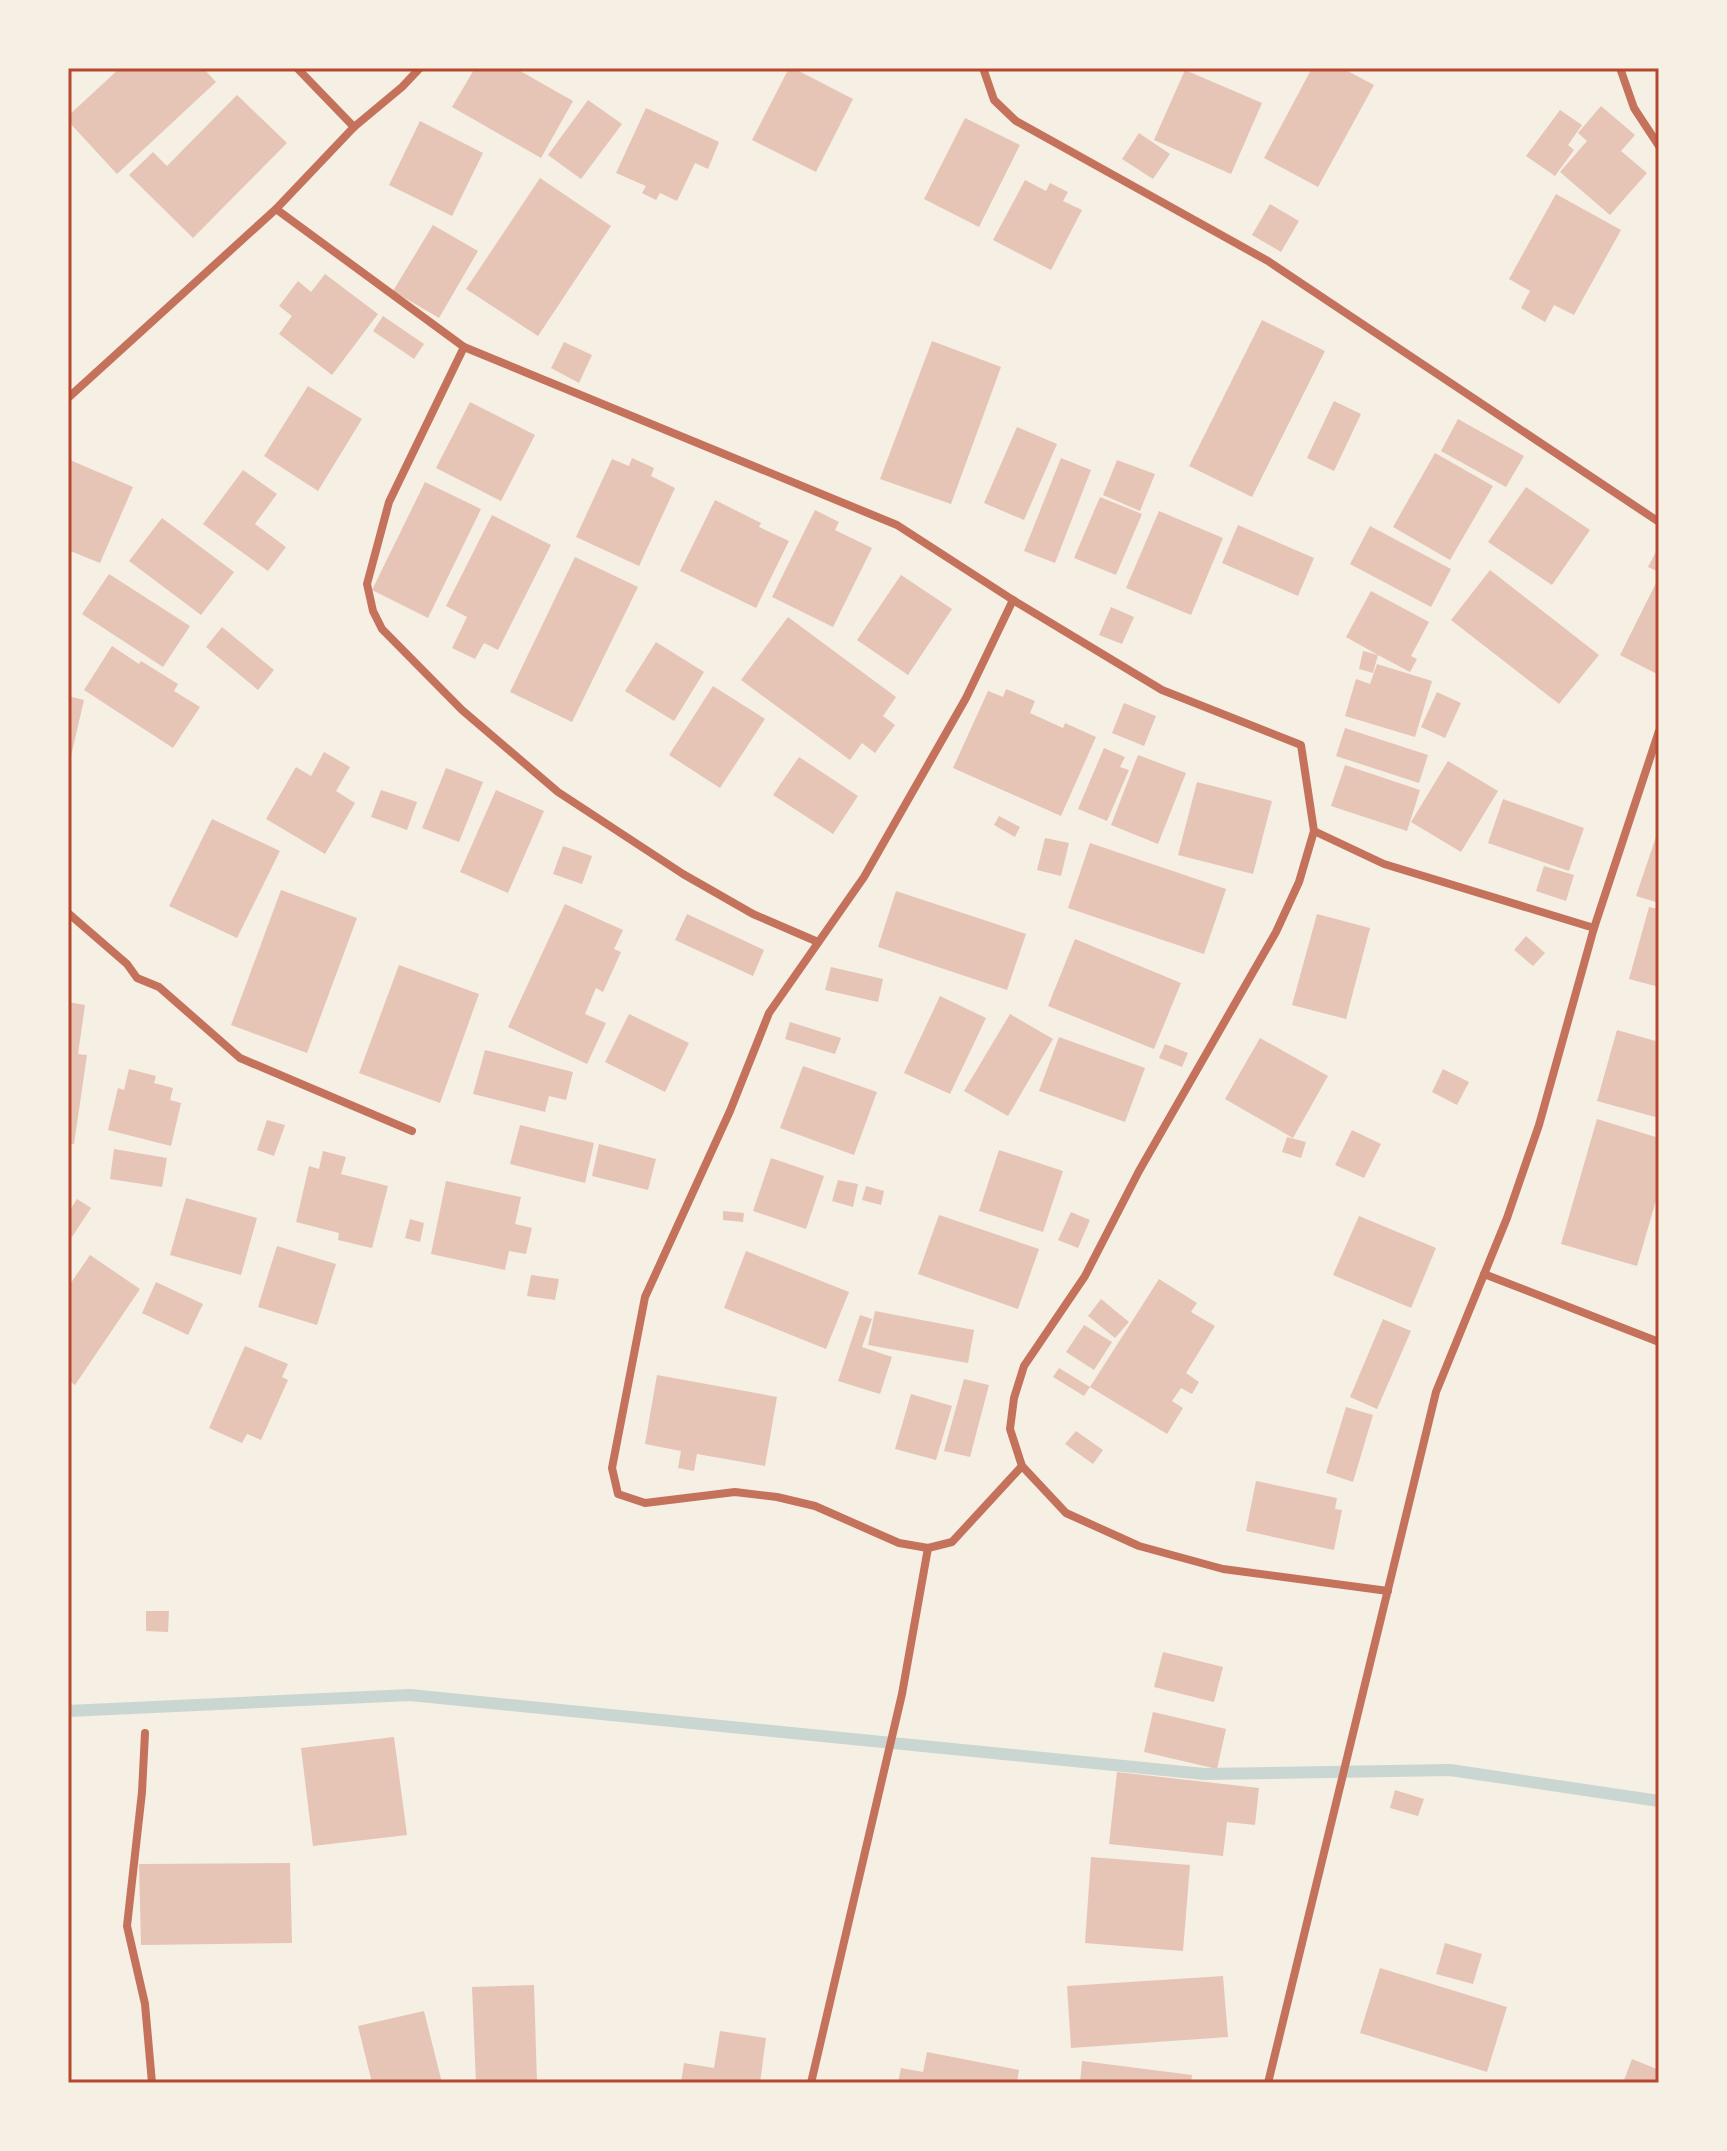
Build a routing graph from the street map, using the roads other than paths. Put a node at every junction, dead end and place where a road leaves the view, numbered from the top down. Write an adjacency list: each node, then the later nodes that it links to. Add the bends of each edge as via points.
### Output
1 (297, 68): 5 (street)
2 (420, 68): 5 (street)
3 (983, 68): 10 (street, via 994,100 1016,121 1268,261)
4 (1620, 68): 6 (street, via 1634,108)
5 (354, 127): 7 (street)
6 (1659, 146)
7 (276, 209): 8 (street); 9 (street)
8 (464, 347): 11 (street, via 897,525); 17 (street, via 389,502 367,584 382,629 462,710 558,792 706,887)
9 (68, 398)
10 (1659, 522)
11 (1013, 600): 14 (street, via 1162,690 1301,745); 17 (street, via 959,712 864,877)
12 (1659, 731): 13 (street)
13 (1657, 741): 16 (street)
14 (1314, 831): 16 (street, via 1384,864); 21 (street, via 1276,932 1085,1276 1024,1366 1010,1429)
15 (68, 913): 18 (street, via 137,978 159,987 240,1058)
16 (1594, 928): 19 (street, via 1539,1125)
17 (818, 942): 22 (street, via 769,1013 645,1297 612,1468 618,1494 645,1503 735,1492 777,1497 815,1506 899,1543)
18 (412, 1131)
19 (1484, 1274): 20 (street); 23 (street, via 1436,1392)
20 (1659, 1342)
21 (1022, 1466): 22 (street, via 952,1542); 23 (street, via 1066,1513 1139,1546 1223,1569)
22 (928, 1548): 26 (street, via 902,1694)
23 (1388, 1591): 27 (street)
24 (145, 1733): 25 (street, via 127,1926 145,2004)
25 (152, 2083)
26 (811, 2083)
27 (1268, 2083)

